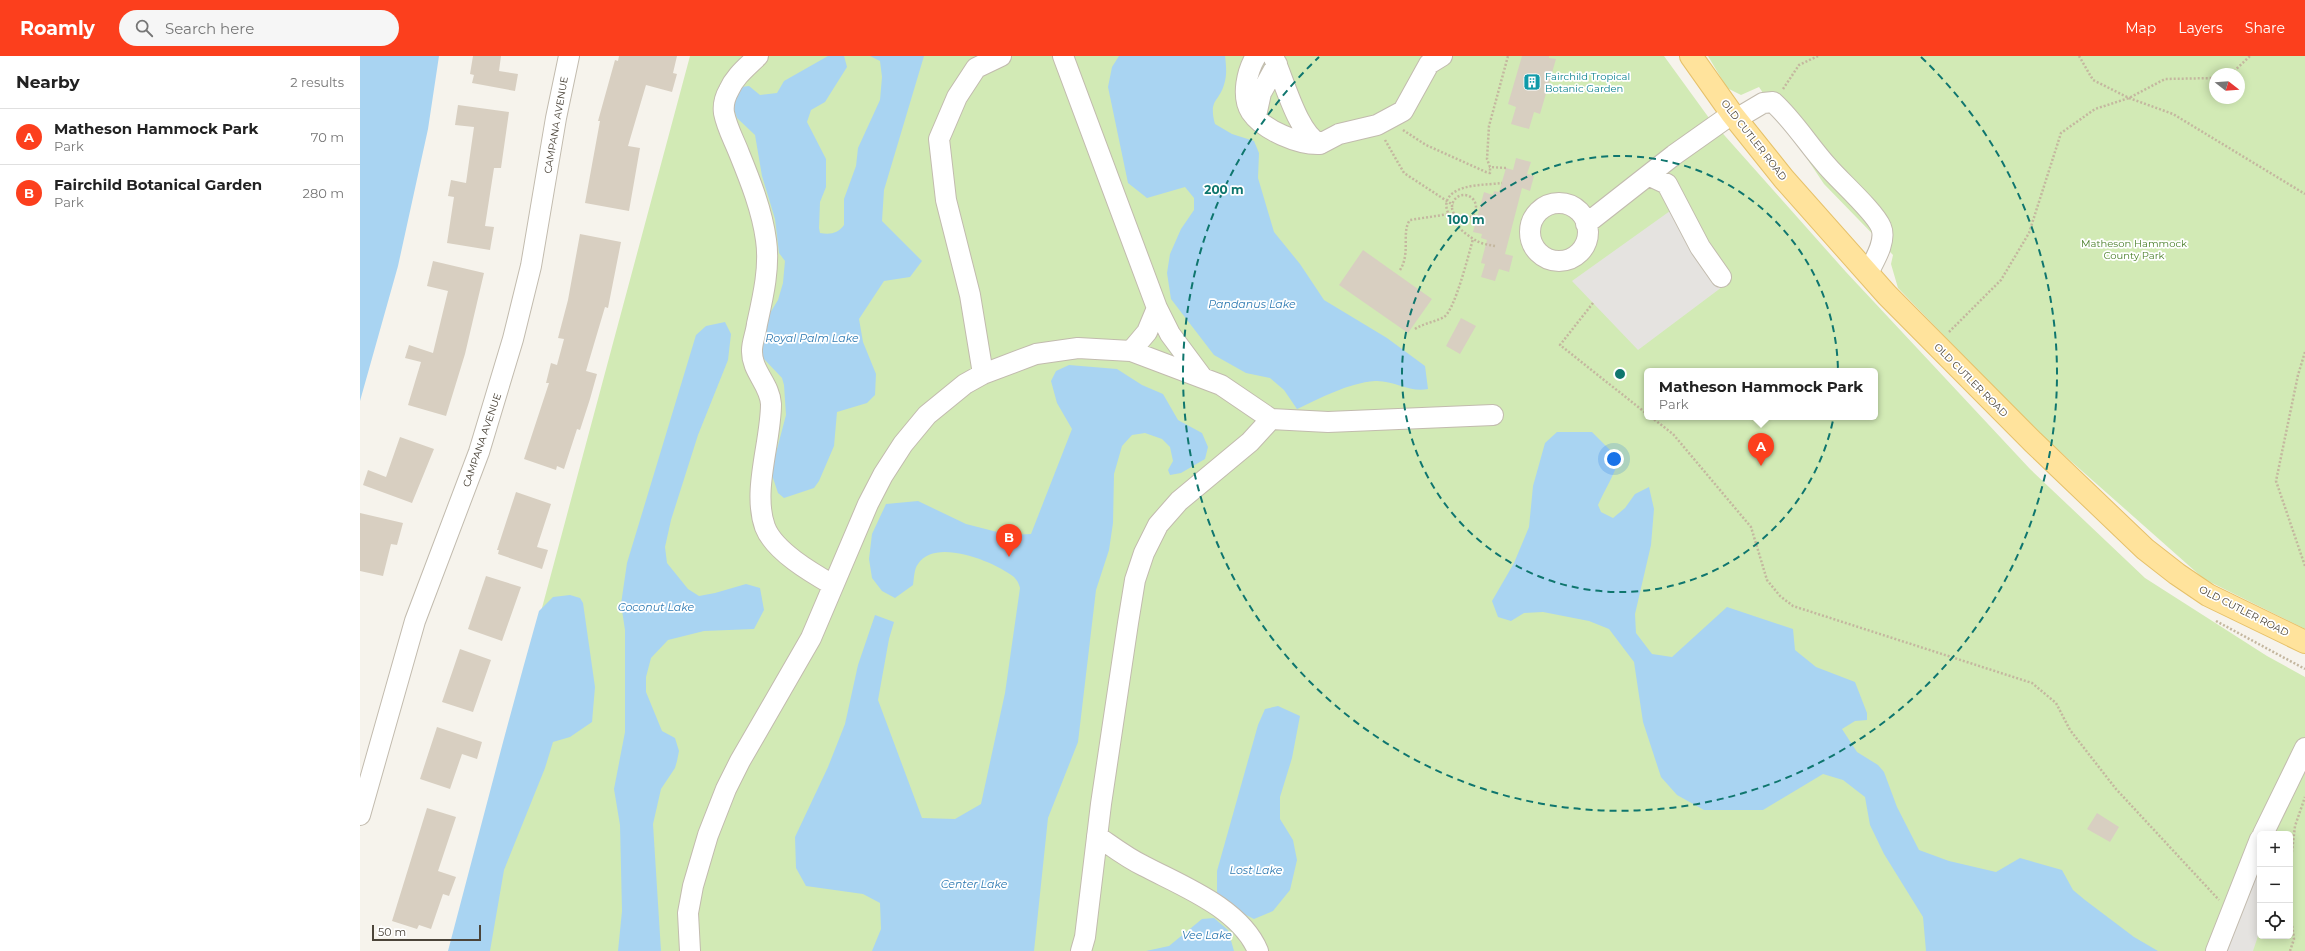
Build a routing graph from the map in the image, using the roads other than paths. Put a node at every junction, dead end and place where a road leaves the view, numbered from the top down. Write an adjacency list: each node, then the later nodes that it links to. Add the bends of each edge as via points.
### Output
1 (569, 56): 25 (street, CAMPANA AVENUE, via 531,266 513,339 477,459 415,622)
2 (758, 56): 22 (street, via 734,80 724,108 730,135 758,207 766,240 764,284 752,351 754,366 770,396 771,404 762,487 762,518 776,544)
3 (1001, 56): 18 (street, via 976,68 957,98 939,139 946,200 970,295)
4 (1063, 56): 16 (street)
5 (1256, 56): 9 (street, via 1249,68 1246,99)
6 (1442, 56): 11 (street, via 1429,64 1406,108 1385,121 1339,134)
7 (1692, 56): 10 (main road, OLD CUTLER ROAD)
8 (1275, 60): 9 (street, via 1261,93); 11 (street, via 1302,126 1313,141)
9 (1256, 116): 11 (street, via 1292,140)
10 (1734, 117): 12 (street, via 1674,155); 14 (main road, OLD CUTLER ROAD, via 1784,179); 14 (street, via 1773,102 1861,201 1881,227 1882,240)
11 (1320, 144)
12 (1650, 176): 13 (street); 15 (street, via 1667,184 1700,247)
13 (1586, 224)
14 (1868, 273): 23 (main road, OLD CUTLER ROAD, via 2033,442 2160,562 2208,594)
15 (1721, 277)
16 (1156, 308): 17 (street, via 1147,332); 19 (street, via 1170,334)
17 (1130, 351): 18 (street, via 1078,348 1036,354); 19 (street)
18 (983, 374): 22 (street, via 965,384 937,406 903,444 868,504)
19 (1202, 378): 21 (street, via 1220,386)
20 (1493, 415): 21 (street, via 1328,422)
21 (1270, 419): 28 (street, via 1246,446 1179,500 1158,525 1147,545 1135,580)
22 (833, 585): 30 (street, via 808,644 740,761 713,819 690,900)
23 (2305, 642)
24 (2305, 748): 27 (street)
25 (367, 761): 26 (street, CAMPANA AVENUE)
26 (360, 815)
27 (2265, 831)
28 (1097, 836): 31 (street, via 1085,937); 32 (street, via 1124,855 1209,899 1247,933)
29 (2257, 848): 33 (street)
30 (690, 951)
31 (1081, 951)
32 (1258, 951)
33 (2216, 951)

